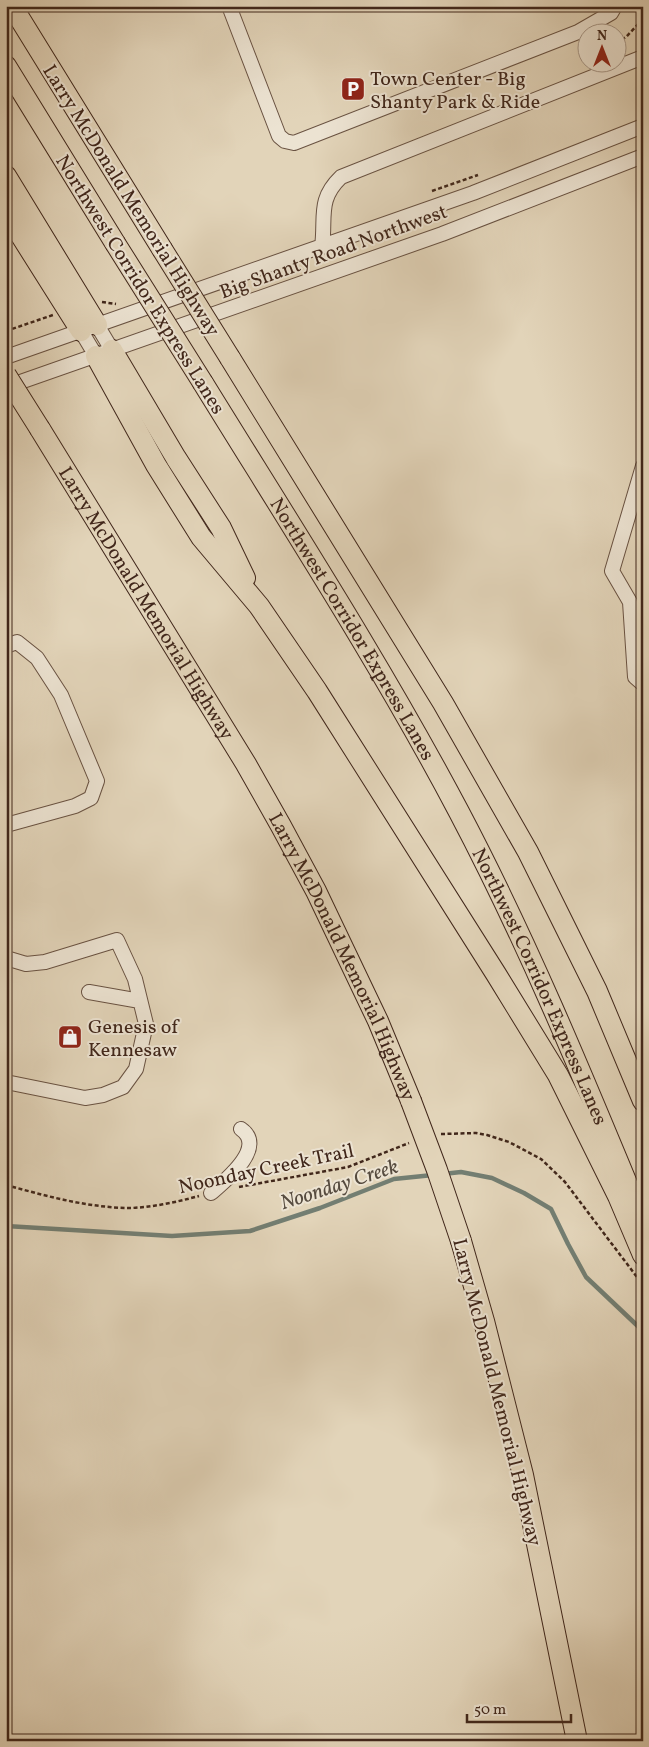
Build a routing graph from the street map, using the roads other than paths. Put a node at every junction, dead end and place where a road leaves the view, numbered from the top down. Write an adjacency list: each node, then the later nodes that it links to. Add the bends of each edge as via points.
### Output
1 (12, 6): 24 (highway, Larry McDonald Memorial Highway, bridge, via 442,703 528,852 597,991)
2 (230, 6): 3 (street, via 279,136 294,143 578,32 611,13)
3 (615, 6)
4 (643, 58): 10 (street, via 341,178 326,196)
5 (6, 66): 27 (highway, Northwest Corridor Express Lanes, bridge, via 308,552 459,812 506,904 586,1086)
6 (643, 126): 10 (street, Big Shanty Road Northwest, via 473,193)
7 (643, 156): 12 (street, Big Shanty Road Northwest, via 442,234)
8 (6, 176): 11 (highway)
9 (6, 212): 11 (highway)
10 (322, 247): 11 (street, Big Shanty Road Northwest)
11 (89, 328): 12 (street); 13 (street, Big Shanty Road Northwest)
12 (104, 353): 15 (street, Big Shanty Road Northwest); 27 (highway, via 221,528 259,606 317,692 558,1076)
13 (6, 357)
14 (6, 375): 28 (highway, Larry McDonald Memorial Highway, bridge, via 246,764 316,891 374,1012 437,1170 484,1321 523,1475)
15 (6, 387)
16 (643, 466): 18 (street, via 612,571 630,602 635,677)
17 (6, 646): 19 (street, via 17,642 37,658 61,695 97,781 91,798 75,806)
18 (643, 684)
19 (6, 825)
20 (6, 958): 22 (street, via 26,964 45,962 117,940 135,979)
21 (89, 992): 22 (street)
22 (140, 1001): 23 (street, via 146,1024 136,1069 123,1087 85,1098)
23 (6, 1082)
24 (643, 1101)
25 (241, 1129): 26 (street, via 250,1140 247,1155 226,1181)
26 (211, 1193)
27 (641, 1239)
28 (577, 1741)

